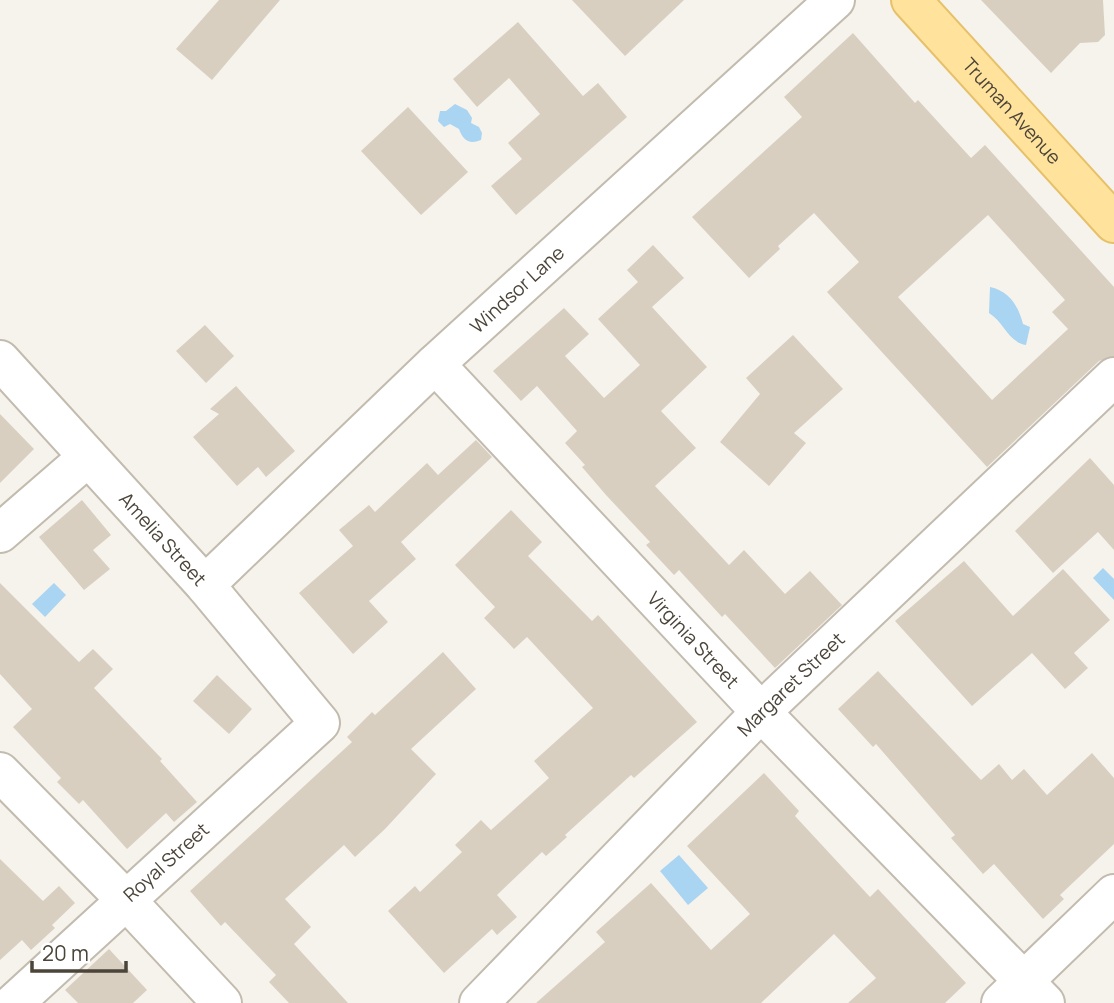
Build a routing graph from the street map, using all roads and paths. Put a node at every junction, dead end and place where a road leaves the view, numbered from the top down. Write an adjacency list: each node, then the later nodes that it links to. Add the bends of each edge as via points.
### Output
1 (835, 0): 5 (street, Windsor Lane)
2 (911, 0): 3 (main road, Truman Avenue)
3 (1114, 223)
4 (0, 360): 7 (street, Amelia Street)
5 (435, 364): 9 (street, Windsor Lane); 10 (street, Virginia Street)
6 (1114, 377): 10 (street, Margaret Street)
7 (88, 457): 8 (street); 9 (street, Amelia Street)
8 (0, 533)
9 (205, 585): 11 (street, Amelia Street)
10 (761, 712): 15 (street, Virginia Street); 18 (street, Margaret Street)
11 (320, 723): 14 (street, Royal Street)
12 (0, 772): 14 (street)
13 (1114, 894): 15 (street)
14 (125, 899): 16 (street, Royal Street); 17 (street)
15 (1023, 996)
16 (14, 1003)
17 (222, 1003)
18 (479, 1003)

